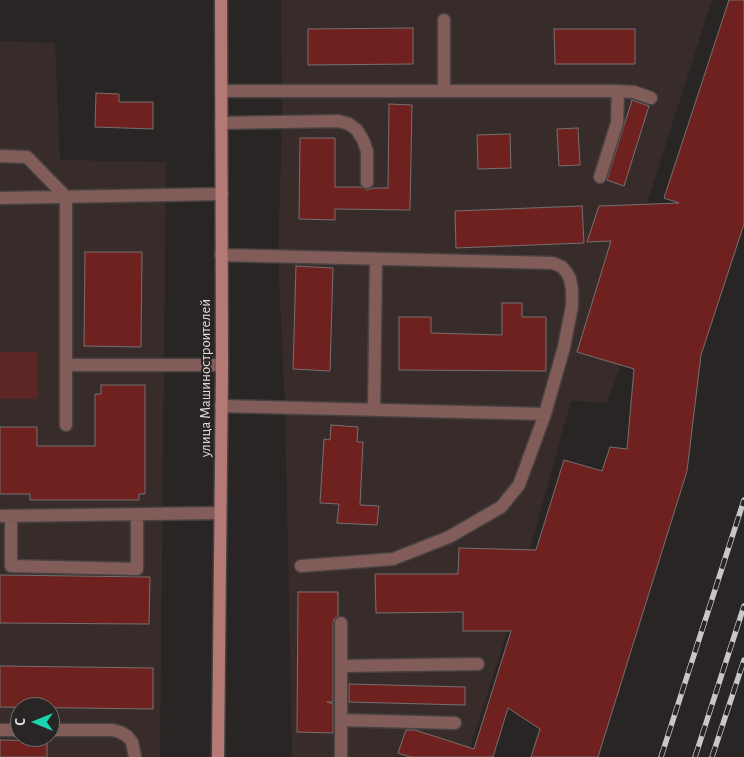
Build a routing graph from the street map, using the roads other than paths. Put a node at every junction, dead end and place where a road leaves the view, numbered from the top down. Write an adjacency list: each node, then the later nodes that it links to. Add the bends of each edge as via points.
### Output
1 (221, 0): 3 (main road, улица Машиностроителей)
2 (444, 20): 4 (lane)
3 (221, 91): 4 (lane); 7 (main road, улица Машиностроителей)
4 (444, 91): 5 (lane)
5 (618, 91): 6 (lane); 9 (lane, via 617,123)
6 (651, 98)
7 (221, 123): 10 (lane, via 338,121 349,124 364,140); 11 (main road, улица Машиностроителей)
8 (0, 156): 12 (lane, via 27,157)
9 (600, 178)
10 (367, 182)
11 (222, 194): 12 (lane); 14 (main road, улица Машиностроителей)
12 (66, 196): 13 (lane); 16 (lane)
13 (0, 198)
14 (221, 255): 15 (lane); 17 (main road, улица Машиностроителей)
15 (376, 258): 19 (lane); 20 (lane, via 553,264 562,267 570,279 572,306)
16 (66, 364): 17 (lane); 21 (lane)
17 (222, 366): 18 (main road, улица Машиностроителей)
18 (221, 406): 19 (lane); 22 (main road, улица Машиностроителей)
19 (374, 410): 20 (lane)
20 (545, 414): 25 (lane, via 519,485 501,507 449,537 393,560)
21 (66, 425)
22 (220, 513): 23 (lane); 33 (main road, улица Машиностроителей)
23 (137, 514): 24 (lane); 24 (lane, via 136,569 11,566)
24 (6, 516)
25 (301, 566)
26 (341, 623): 28 (lane)
27 (478, 664): 28 (lane)
28 (341, 666): 29 (lane)
29 (342, 720): 30 (lane); 34 (lane)
30 (455, 723)
31 (60, 730): 32 (lane, via 120,732 132,742)
32 (135, 757)
33 (218, 757)
34 (342, 757)

